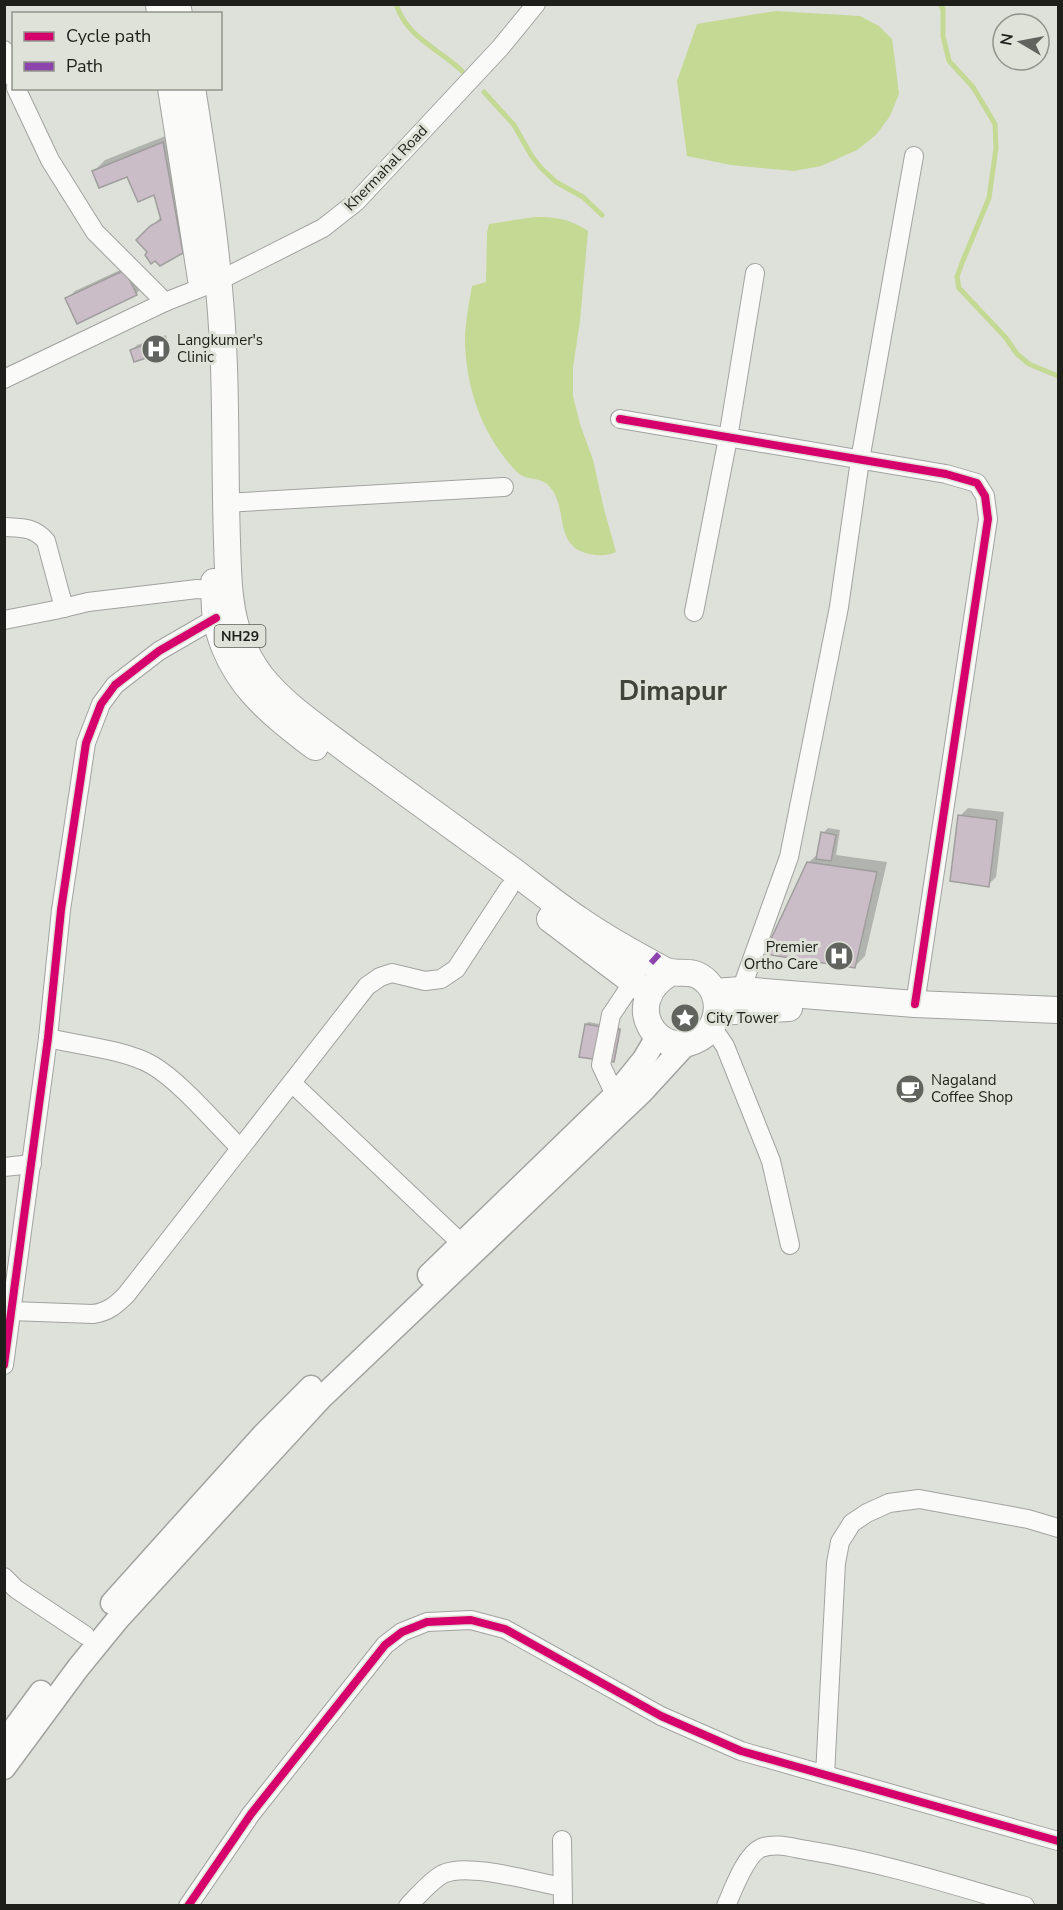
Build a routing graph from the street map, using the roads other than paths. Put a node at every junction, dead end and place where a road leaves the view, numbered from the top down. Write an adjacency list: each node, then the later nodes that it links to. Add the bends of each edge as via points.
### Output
1 (536, 4): 9 (street, Khermahal Road, via 356,202 323,228)
2 (4, 51): 3 (street)
3 (12, 73)
4 (17, 90): 10 (street, via 50,160 95,232)
5 (171, 90): 9 (highway, NH29)
6 (192, 90): 9 (highway, NH29, via 210,212)
7 (914, 156): 14 (street)
8 (755, 273): 13 (street)
9 (210, 284): 10 (street, Khermahal Road); 16 (highway, NH29, via 224,362); 18 (highway, NH29)
10 (165, 302): 11 (street, Khermahal Road)
11 (4, 379)
12 (620, 420): 13 (street)
13 (728, 438): 14 (street); 20 (street)
14 (860, 460): 26 (street, via 839,607 789,857); 27 (street, via 977,483 985,496 988,519)
15 (504, 487): 16 (street)
16 (225, 503): 24 (highway, NH29, via 229,591 236,627 260,674 310,721 576,918)
17 (4, 527): 19 (street, via 39,532 46,540)
18 (214, 590): 19 (street, via 131,596); 21 (highway, NH29)
19 (64, 608): 22 (street)
20 (694, 612)
21 (216, 618): 23 (highway, NH29, via 238,676 268,710); 32 (street, via 159,651 116,685 101,704 86,743 61,910)
22 (4, 620)
23 (509, 888): 25 (highway, NH29); 34 (street, via 456,969 425,981 392,973 374,981)
24 (670, 973): 25 (highway); 29 (highway, NH29, via 683,971 706,981)
25 (640, 988): 31 (highway, via 648,1023); 35 (street, via 611,1015 601,1065)
26 (741, 990): 27 (highway); 29 (highway)
27 (915, 1004): 28 (highway)
28 (1059, 1010)
29 (714, 1011): 30 (highway, via 786,1008); 33 (highway, via 701,1038); 40 (street, via 771,1161)
30 (1059, 1024)
31 (658, 1035): 33 (highway, via 666,1041); 35 (main road)
32 (48, 1038): 36 (street, via 151,1064); 37 (street)
33 (686, 1044): 47 (main road, via 640,1094 320,1399 118,1619)
34 (292, 1083): 36 (street); 39 (street)
35 (615, 1095): 39 (main road)
36 (240, 1148): 41 (street, via 115,1306 93,1314)
37 (32, 1164): 38 (street); 41 (street)
38 (4, 1167)
39 (461, 1244): 45 (main road, via 263,1435)
40 (790, 1245)
41 (11, 1311): 42 (street)
42 (4, 1365)
43 (1059, 1528): 48 (street, via 919,1499 889,1503 852,1523 840,1542 836,1563)
44 (4, 1577): 45 (street)
45 (85, 1635): 46 (main road)
46 (4, 1742)
47 (4, 1768)
48 (825, 1775): 50 (street); 52 (street, via 741,1751 661,1716 505,1629 471,1620 427,1622 402,1632 385,1645 251,1814)
49 (562, 1840): 51 (street)
50 (1059, 1841)
51 (563, 1896): 53 (street, via 489,1872 454,1871 437,1878)
52 (188, 1905)
53 (408, 1905)
54 (726, 1905): 55 (street, via 751,1855 775,1845 845,1856)
55 (1025, 1905)

